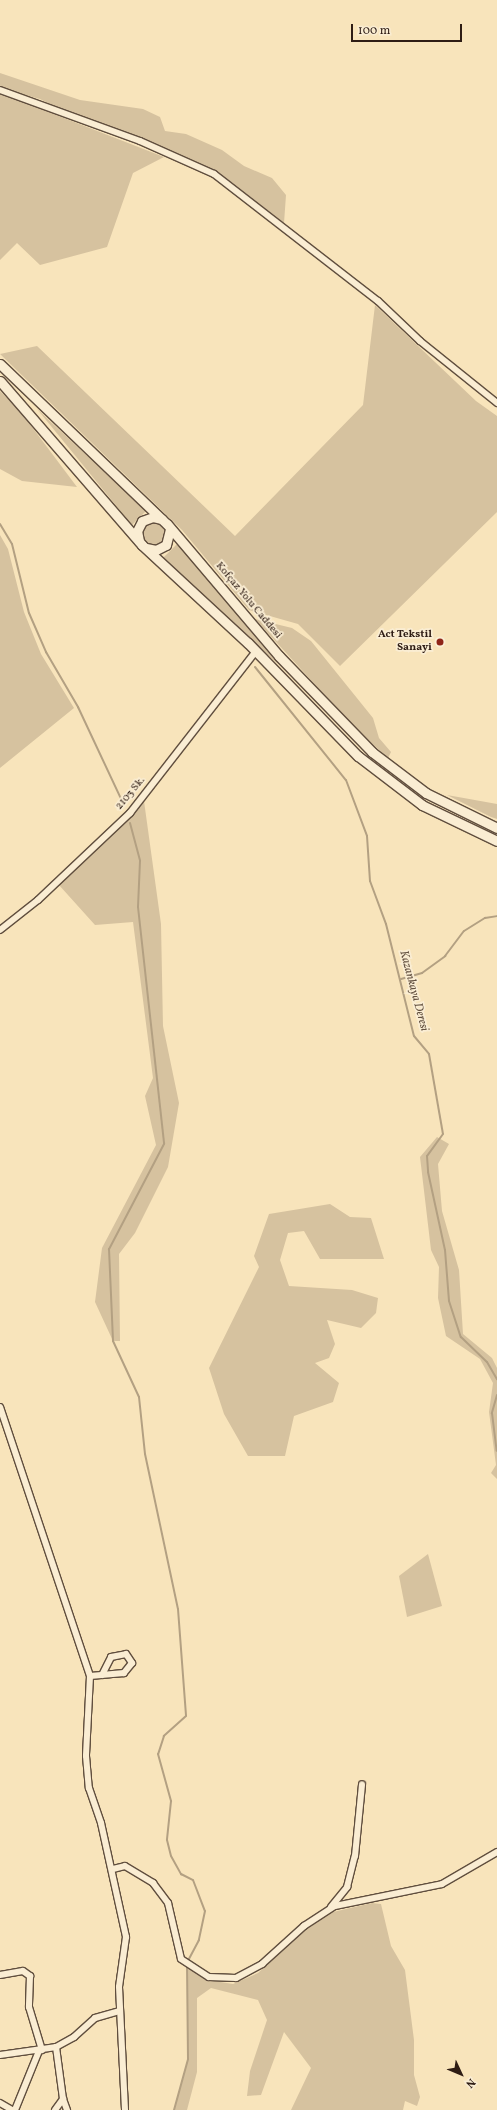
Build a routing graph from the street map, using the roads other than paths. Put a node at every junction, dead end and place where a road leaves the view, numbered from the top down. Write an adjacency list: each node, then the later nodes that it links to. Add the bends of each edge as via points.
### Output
1 (0, 90): 4 (street, via 140,141 214,174 378,301 420,341)
2 (0, 364): 5 (main road, Kofçaz Yolu Caddesi)
3 (0, 380): 7 (main road)
4 (497, 403)
5 (163, 520): 6 (main road, Kofçaz Yolu Caddesi); 7 (main road, via 153,517 142,522 137,530)
6 (170, 529): 8 (main road, via 166,545 156,550); 10 (main road, Kofçaz Yolu Caddesi, via 296,674 372,752 426,793)
7 (139, 541): 8 (main road)
8 (146, 548): 9 (main road)
9 (256, 651): 11 (main road, via 383,778 422,806); 12 (street, 2103 Sk., via 130,813 38,900)
10 (497, 828)
11 (497, 841)
12 (0, 930)
13 (0, 1407): 15 (street)
14 (102, 1675): 14 (street, via 124,1673 132,1662 126,1654 111,1657); 15 (street)
15 (90, 1676): 18 (street, via 86,1756 89,1788)
16 (362, 1784): 19 (street, via 362,1807 352,1869 347,1887)
17 (497, 1852): 19 (street, via 442,1884)
18 (113, 1869): 19 (street, via 126,1866 153,1883 168,1904 181,1959 209,1977 236,1978 262,1964 304,1926); 21 (street, via 126,1937 120,1964)
19 (329, 1910)
20 (0, 1975): 23 (street, via 23,1971 30,1976 29,2007)
21 (118, 2011): 22 (street, via 95,2018 74,2037); 30 (street)
22 (56, 2047): 23 (street); 25 (street)
23 (40, 2051): 24 (street); 27 (street, via 33,2074)
24 (0, 2055)
25 (64, 2099): 28 (street); 29 (street)
26 (0, 2103): 27 (street)
27 (14, 2110)
28 (55, 2110)
29 (67, 2110)
30 (125, 2110)

